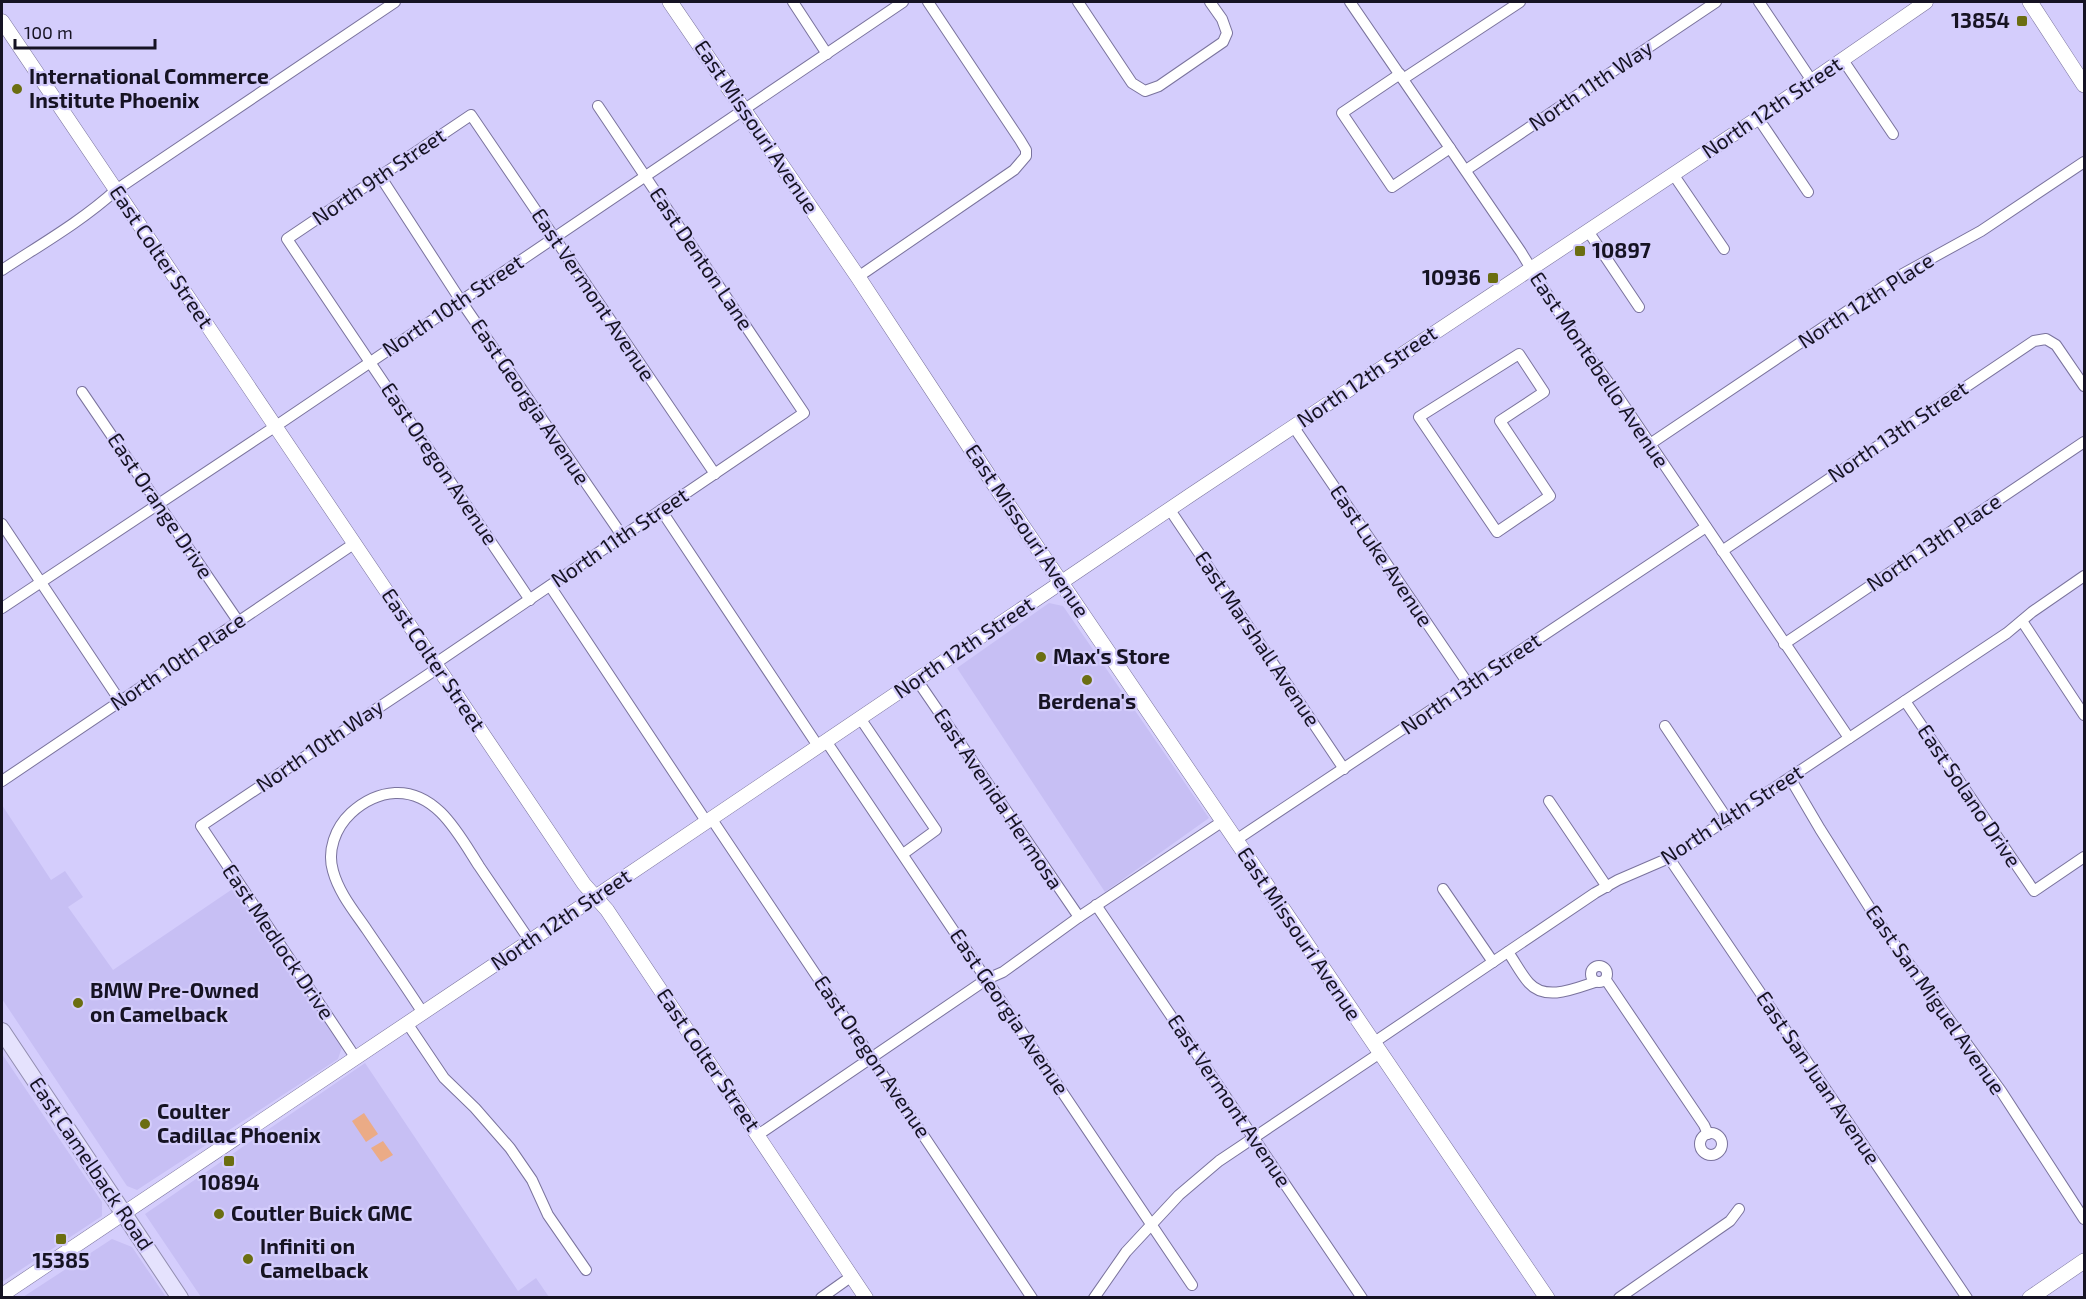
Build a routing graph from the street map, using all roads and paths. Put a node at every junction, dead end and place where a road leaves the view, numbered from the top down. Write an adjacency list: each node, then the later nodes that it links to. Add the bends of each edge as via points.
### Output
1 (395, 2): 31 (street)
2 (670, 2): 21 (main road, East Missouri Avenue)
3 (793, 2): 15 (street)
4 (903, 2): 15 (street, North 10th Street)
5 (928, 2): 39 (street, via 1020,140 1026,156 1014,170)
6 (1078, 2): 7 (street, via 1132,83 1145,91 1159,86 1223,42 1227,33)
7 (1210, 2)
8 (1350, 2): 17 (street, East Montebello Avenue)
9 (1520, 2): 17 (street)
10 (1716, 2): 27 (street, North 11th Way)
11 (1759, 2): 18 (street)
12 (1926, 2): 16 (street, North 12th Street)
13 (2030, 2): 19 (main road)
14 (2, 21): 31 (street, East Colter Street)
15 (828, 54): 21 (street, North 10th Street)
16 (1843, 60): 18 (street, North 12th Street); 24 (street)
17 (1402, 77): 25 (street, East Montebello Avenue); 25 (street, via 1342,113 1392,187)
18 (1812, 81): 23 (street, North 12th Street)
19 (2085, 85)
20 (597, 106): 29 (street, East Denton Lane)
21 (744, 110): 29 (street, North 10th Street); 39 (main road, East Missouri Avenue)
22 (471, 115): 30 (street, North 9th Street); 34 (street, East Vermont Avenue)
23 (1758, 118): 28 (street, North 12th Street); 32 (street)
24 (1893, 134)
25 (1450, 148): 27 (street, East Montebello Avenue)
26 (2085, 162): 49 (street, North 12th Place, via 1981,231 1901,275)
27 (1466, 170): 37 (street, East Montebello Avenue)
28 (1673, 174): 33 (street, North 12th Street); 36 (street)
29 (646, 176): 34 (street, North 10th Street); 45 (street, East Denton Lane)
30 (380, 177): 35 (street, North 9th Street); 40 (street, East Georgia Avenue)
31 (116, 190): 38 (street); 46 (street, East Colter Street)
32 (1808, 192)
33 (1588, 231): 37 (street, North 12th Street); 41 (street)
34 (554, 238): 40 (street, North 10th Street); 50 (street, East Vermont Avenue)
35 (287, 240): 42 (street, East Oregon Avenue)
36 (1724, 249)
37 (1530, 268): 47 (street, North 12th Street); 49 (street, East Montebello Avenue)
38 (2, 270)
39 (858, 277): 62 (main road, East Missouri Avenue)
40 (461, 301): 42 (street, North 10th Street); 57 (street, East Georgia Avenue)
41 (1639, 307)
42 (370, 362): 46 (street, North 10th Street); 64 (street, East Oregon Avenue)
43 (2085, 386): 59 (street, North 13th Street, via 2056,345 2046,339 2034,341)
44 (82, 392): 51 (street, East Orange Drive)
45 (804, 413): 50 (street, North 11th Street)
46 (276, 426): 51 (street, North 10th Street); 58 (street, East Colter Street)
47 (1293, 426): 53 (street, North 12th Street); 71 (street, East Luke Avenue)
48 (2085, 442): 68 (street, North 13th Place)
49 (1650, 444): 55 (street, East Montebello Avenue)
50 (715, 474): 52 (street, North 11th Street)
51 (159, 503): 61 (street, North 10th Street); 66 (street, East Orange Drive)
52 (661, 510): 57 (street, North 11th Street); 78 (street, East Georgia Avenue)
53 (1170, 510): 62 (street, North 12th Street); 79 (street, East Marshall Avenue)
54 (2, 524): 61 (street)
55 (1706, 527): 59 (street, East Montebello Avenue); 71 (street, North 13th Street)
56 (1497, 532): 56 (street, via 1419,417 1519,354 1544,392 1500,421 1550,496)
57 (623, 537): 63 (street, North 11th Street)
58 (355, 543): 66 (street, North 10th Place); 69 (street, East Colter Street)
59 (1722, 551): 68 (street, East Montebello Avenue)
60 (2085, 576): 67 (street, North 14th Street)
61 (40, 582): 65 (street, North 10th Street); 73 (street)
62 (1062, 583): 70 (street, North 12th Street); 85 (main road, East Missouri Avenue)
63 (550, 586): 64 (street, North 11th Street); 83 (street, East Oregon Avenue)
64 (530, 600): 69 (street, North 11th Street)
65 (2, 608)
66 (238, 621): 73 (street, North 10th Place)
67 (2022, 621): 72 (street, North 14th Street); 74 (street)
68 (1784, 644): 77 (street, East Montebello Avenue)
69 (436, 663): 86 (street, North 10th Way, via 432,672); 93 (street, East Colter Street)
70 (917, 680): 75 (street, North 12th Street); 95 (street, East Avenida Hermosa)
71 (1469, 686): 79 (street, North 13th Street)
72 (1905, 701): 77 (street, North 14th Street); 89 (street, East Solano Drive, via 2034,891)
73 (120, 702): 81 (street, North 10th Place)
74 (2085, 714)
75 (860, 718): 78 (street, North 12th Street); 88 (street, via 936,830)
76 (1665, 726): 84 (street)
77 (1849, 738): 80 (street, North 14th Street)
78 (822, 743): 83 (street, North 12th Street); 88 (street, East Georgia Avenue)
79 (1344, 769): 87 (street, North 13th Street)
80 (1790, 778): 84 (street, North 14th Street); 111 (street, East San Miguel Avenue, via 1880,924 2001,1091)
81 (2, 780)
82 (1549, 801): 91 (street)
83 (709, 820): 93 (street, North 12th Street); 105 (street, East Oregon Avenue)
84 (1728, 820): 90 (street, North 14th Street)
85 (1223, 821): 87 (main road, East Missouri Avenue); 94 (street)
86 (201, 826): 104 (street, East Medlock Drive)
87 (1236, 840): 103 (main road, East Missouri Avenue)
88 (903, 854): 99 (street, East Georgia Avenue)
89 (2085, 857)
90 (1669, 858): 91 (street, North 14th Street); 126 (street, East San Juan Avenue)
91 (1607, 887): 97 (street, North 14th Street)
92 (1443, 889): 98 (street)
93 (595, 897): 96 (street, North 12th Street); 107 (street, East Colter Street)
94 (1096, 905): 95 (street); 108 (street, East Vermont Avenue)
95 (1078, 917): 99 (street, via 1003,972)
96 (530, 941): 100 (street, North 12th Street); 100 (street, via 436,807 408,792 367,801 338,829 333,841 332,868 343,896)
97 (1508, 952): 98 (street, North 14th Street); 106 (street, via 1530,985 1541,991 1565,991 1600,981)
98 (1492, 962): 103 (street, North 14th Street)
99 (987, 979): 105 (street); 112 (street, East Georgia Avenue)
100 (423, 1012): 101 (street, North 12th Street)
101 (407, 1023): 104 (street, North 12th Street); 114 (street, via 444,1078 510,1148 532,1180 548,1215)
102 (2, 1031): 110 (main road, East Camelback Road)
103 (1376, 1048): 108 (street, North 14th Street); 124 (main road, East Missouri Avenue)
104 (355, 1057): 110 (street, North 12th Street)
105 (872, 1057): 107 (street); 121 (street, East Oregon Avenue)
106 (1708, 1134)
107 (758, 1135): 115 (street, East Colter Street)
108 (1254, 1138): 112 (street, North 14th Street, via 1186,1189); 123 (street, East Vermont Avenue)
109 (1739, 1209): 125 (street, via 1730,1221)
110 (123, 1212): 117 (street, North 12th Street); 118 (main road, East Camelback Road)
111 (2085, 1219)
112 (1152, 1225): 116 (street, East Georgia Avenue); 122 (street, North 14th Street, via 1126,1252)
113 (2085, 1261): 127 (main road)
114 (586, 1270)
115 (852, 1276): 119 (street); 120 (street, East Colter Street)
116 (1192, 1285)
117 (2, 1295)
118 (180, 1298)
119 (820, 1298)
120 (866, 1298)
121 (1032, 1298)
122 (1094, 1298)
123 (1362, 1298)
124 (1547, 1298)
125 (1619, 1298)
126 (1967, 1298)
127 (2030, 1298)

